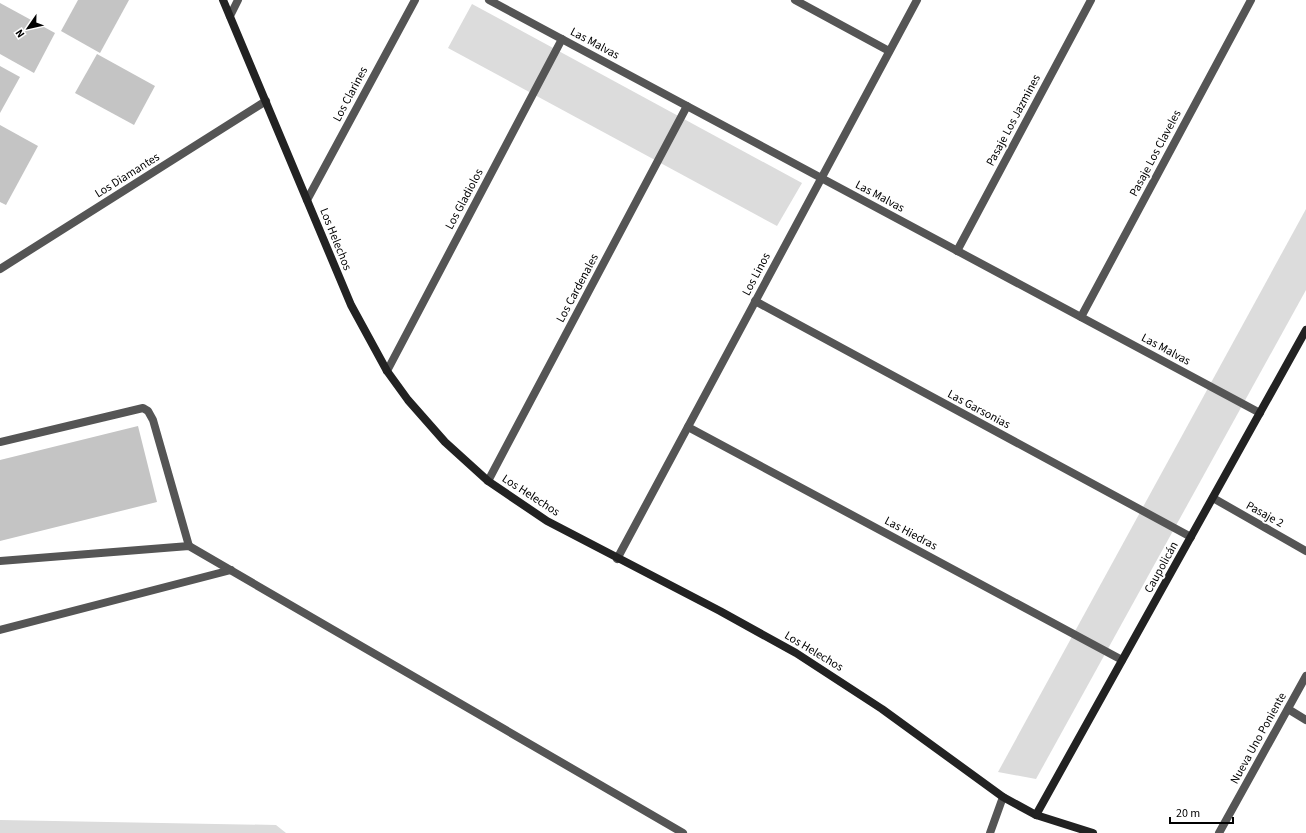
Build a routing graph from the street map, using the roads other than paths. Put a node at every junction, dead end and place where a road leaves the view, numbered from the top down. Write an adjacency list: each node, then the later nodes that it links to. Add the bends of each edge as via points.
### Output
1 (223, 0): 9 (street, Los Helechos)
2 (238, 0): 9 (street)
3 (415, 0): 15 (street, Los Clarines)
4 (489, 0): 10 (street, Las Malvas)
5 (795, 0): 11 (street)
6 (917, 0): 11 (street, Los Linos)
7 (1091, 0): 16 (street, Pasaje Los Jazmines)
8 (1251, 0): 19 (street, Pasaje Los Claveles)
9 (230, 16): 12 (street, Los Helechos)
10 (562, 39): 13 (street, Las Malvas); 21 (street, Los Gladiolos)
11 (889, 51): 14 (street, Los Linos)
12 (266, 102): 15 (street, Los Helechos); 17 (street, Los Diamantes)
13 (687, 106): 14 (street, Las Malvas); 25 (street, Los Cardenales)
14 (822, 178): 16 (street, Las Malvas); 18 (street, Los Linos)
15 (307, 200): 21 (street, Los Helechos, via 351,305)
16 (957, 251): 19 (street, Las Malvas)
17 (0, 269)
18 (755, 302): 23 (street, Los Linos); 27 (street, Las Garsonias)
19 (1081, 317): 22 (street, Las Malvas)
20 (1306, 330): 22 (street, Caupolicán)
21 (387, 371): 25 (street, Los Helechos, via 432,428)
22 (1260, 413): 26 (street, Caupolicán)
23 (688, 426): 30 (street, Los Linos); 34 (street, Las Hiedras)
24 (0, 442): 28 (street, via 143,408 153,420)
25 (488, 482): 30 (street, Los Helechos, via 547,521)
26 (1212, 498): 27 (street, Caupolicán); 29 (street, Pasaje 2)
27 (1191, 537): 34 (street, Caupolicán)
28 (189, 546): 31 (street); 32 (street)
29 (1306, 550)
30 (617, 559): 38 (street, Los Helechos, via 796,653 882,709)
31 (0, 561)
32 (231, 570): 33 (street); 40 (street)
33 (0, 630)
34 (1122, 660): 39 (street, Caupolicán)
35 (1306, 676): 36 (street, Nueva Uno Poniente)
36 (1288, 709): 37 (street); 43 (street, Nueva Uno Poniente)
37 (1306, 720)
38 (1004, 797): 39 (street, Los Helechos); 41 (street)
39 (1036, 815): 42 (street, Los Helechos)
40 (683, 833)
41 (990, 833)
42 (1093, 833)
43 (1219, 833)

